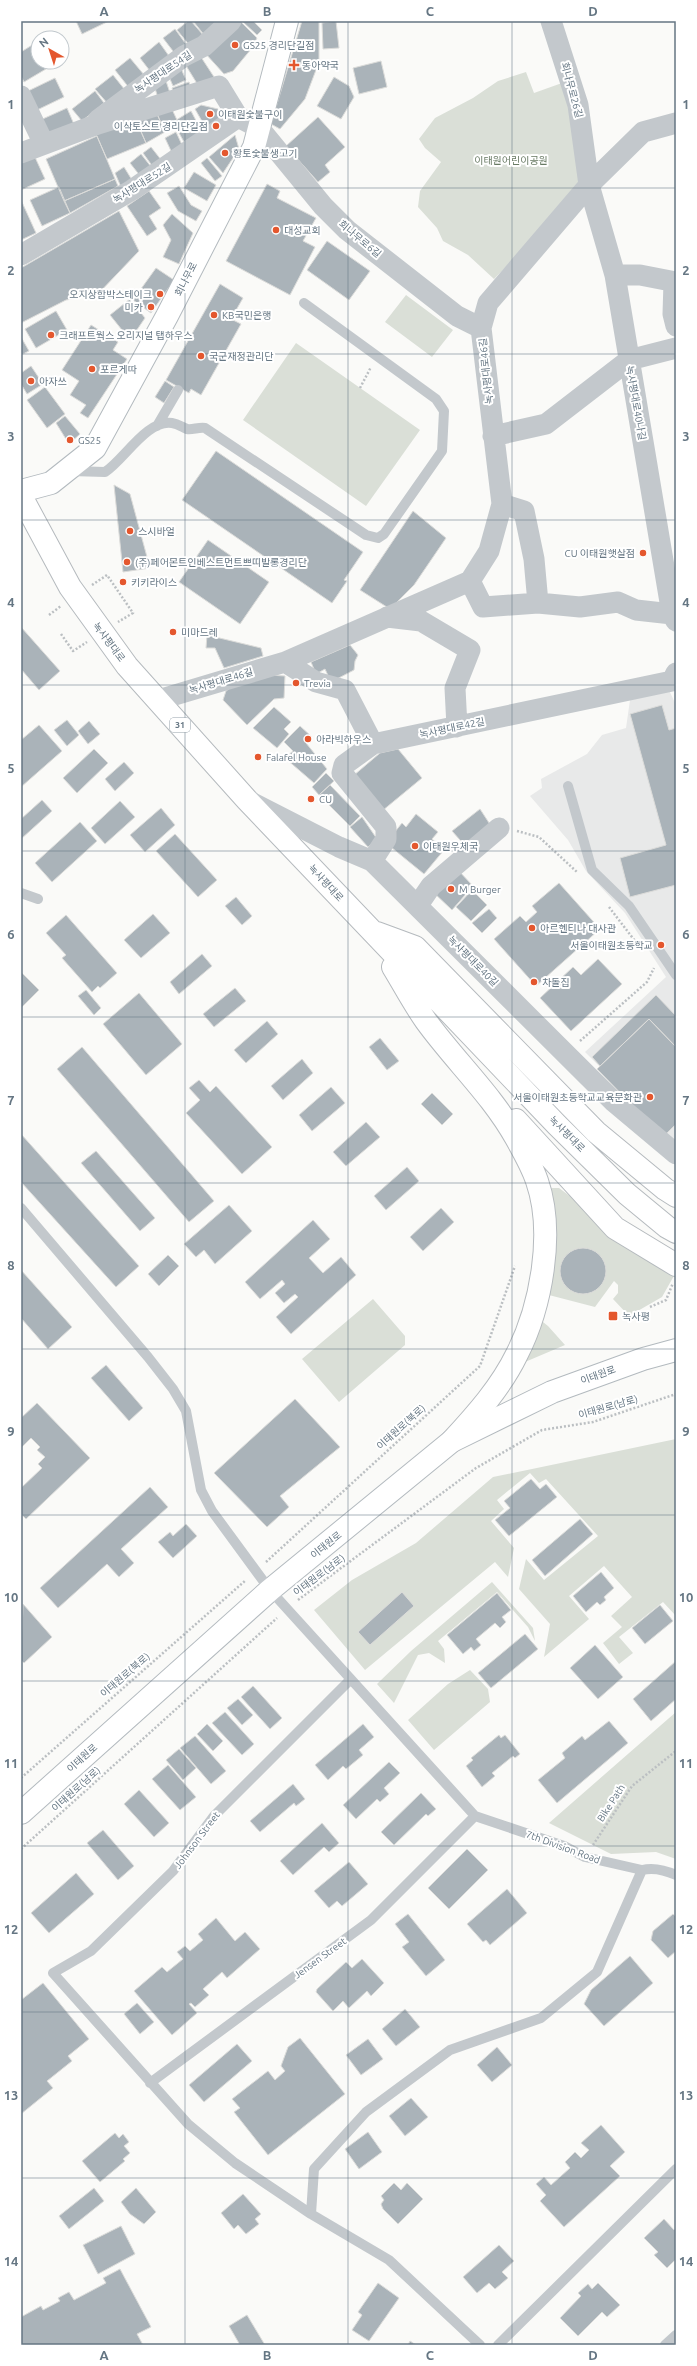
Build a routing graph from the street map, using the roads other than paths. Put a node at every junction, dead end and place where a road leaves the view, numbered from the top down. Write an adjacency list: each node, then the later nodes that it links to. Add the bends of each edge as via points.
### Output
1 (231, 21): 7 (street, 녹사평대로54길, via 204,46 184,56 99,118)
2 (287, 21): 8 (main road, 회나무로)
3 (551, 21): 11 (street, 회나무로26길, via 578,105)
4 (21, 96): 9 (street)
5 (238, 117): 7 (street, 녹사평대로54길, via 219,86); 8 (street); 12 (street, 녹사평대로52길, via 168,166)
6 (676, 123): 11 (street, 녹사평대로46길, via 643,132)
7 (98, 124): 9 (street, 녹사평대로54길)
8 (260, 128): 17 (street, 회나무로6길, via 323,206 347,230 457,316); 23 (main road, 회나무로, via 254,147 167,316 95,448)
9 (44, 144): 10 (street, 녹사평대로54길)
10 (21, 153)
11 (589, 185): 13 (street, 녹사평대로40나길); 17 (street, 녹사평대로46길, via 488,303)
12 (21, 255)
13 (615, 275): 14 (street, via 640,275); 19 (street, 녹사평대로40나길)
14 (675, 282): 16 (street, via 673,314)
15 (304, 304): 21 (lane, via 436,398 444,410 442,451 391,526 378,538 366,535 205,428 188,430 171,423)
16 (676, 326)
17 (481, 328): 22 (street, 녹사평대로46길)
18 (676, 348): 19 (street)
19 (629, 360): 22 (street, via 546,424); 29 (street, 녹사평대로40나길)
20 (178, 390): 21 (lane)
21 (157, 426): 23 (lane, via 142,436 105,472)
22 (493, 436): 26 (street, 녹사평대로46길)
23 (69, 470): 24 (main road, 회나무로, via 51,483)
24 (21, 491)
25 (21, 496): 33 (main road, 녹사평대로 / 31, via 70,587 86,611 127,666)
26 (502, 504): 27 (street, 녹사평대로46길, via 489,551); 28 (street, via 524,511 534,559)
27 (470, 581): 28 (street, via 483,607); 30 (street, 녹사평대로46길)
28 (538, 603): 29 (street, via 580,607 618,602 636,610)
29 (675, 615)
30 (386, 617): 31 (street, 녹사평대로46길); 34 (street, via 421,621 470,650 455,688)
31 (285, 662): 33 (street, 녹사평대로46길); 35 (street, via 316,682 345,690)
32 (675, 681): 34 (street, 녹사평대로42길)
33 (158, 700): 37 (main road, 녹사평대로 / 31)
34 (457, 727): 35 (street, 녹사평대로42길)
35 (373, 744): 39 (street, 녹사평대로42길, via 344,765 342,772 386,827 386,839)
36 (568, 786): 44 (lane, via 592,870 629,906)
37 (247, 800): 39 (street, 녹사평대로40길, via 338,847); 43 (main road, 녹사평대로 / 31)
38 (506, 829): 42 (street, via 431,886)
39 (372, 861): 42 (street, 녹사평대로40길)
40 (21, 893): 41 (lane)
41 (38, 899)
42 (418, 905): 46 (street, 녹사평대로40길, via 614,1102)
43 (370, 930): 45 (main road); 47 (main road, via 415,947 596,1132); 49 (main road, 녹사평대로 / 31, via 627,1194)
44 (676, 975)
45 (425, 1020): 50 (main road, via 615,1228); 52 (main road, via 516,1137 538,1182 544,1224 545,1246 540,1286 526,1333 502,1379)
46 (676, 1154)
47 (676, 1196)
48 (21, 1208): 53 (lane, via 148,1356 173,1389 186,1411 201,1490 212,1511)
49 (676, 1232)
50 (675, 1274)
51 (676, 1350): 52 (main road, 이태원로, via 643,1359 552,1392)
52 (452, 1441): 53 (main road, 이태원로)
53 (270, 1590): 54 (lane); 55 (main road, 이태원로)
54 (350, 1680): 56 (lane); 59 (lane, Johnson Street, via 214,1816 174,1871 91,1951 53,1974)
55 (21, 1813)
56 (475, 1816): 57 (lane, 7th Division Road, via 564,1846 585,1857); 59 (lane, Jensen Street, via 371,1920)
57 (642, 1870): 58 (lane, 7th Division Road, via 650,1868); 61 (lane, via 597,1972 541,2018 450,2050 366,2112 314,2168)
58 (676, 1875)
59 (150, 2083): 61 (lane, via 188,2124 235,2163)
60 (676, 2169): 64 (lane)
61 (311, 2214): 63 (lane, via 389,2260)
62 (676, 2335): 65 (lane)
63 (480, 2345)
64 (498, 2345)
65 (665, 2345)

